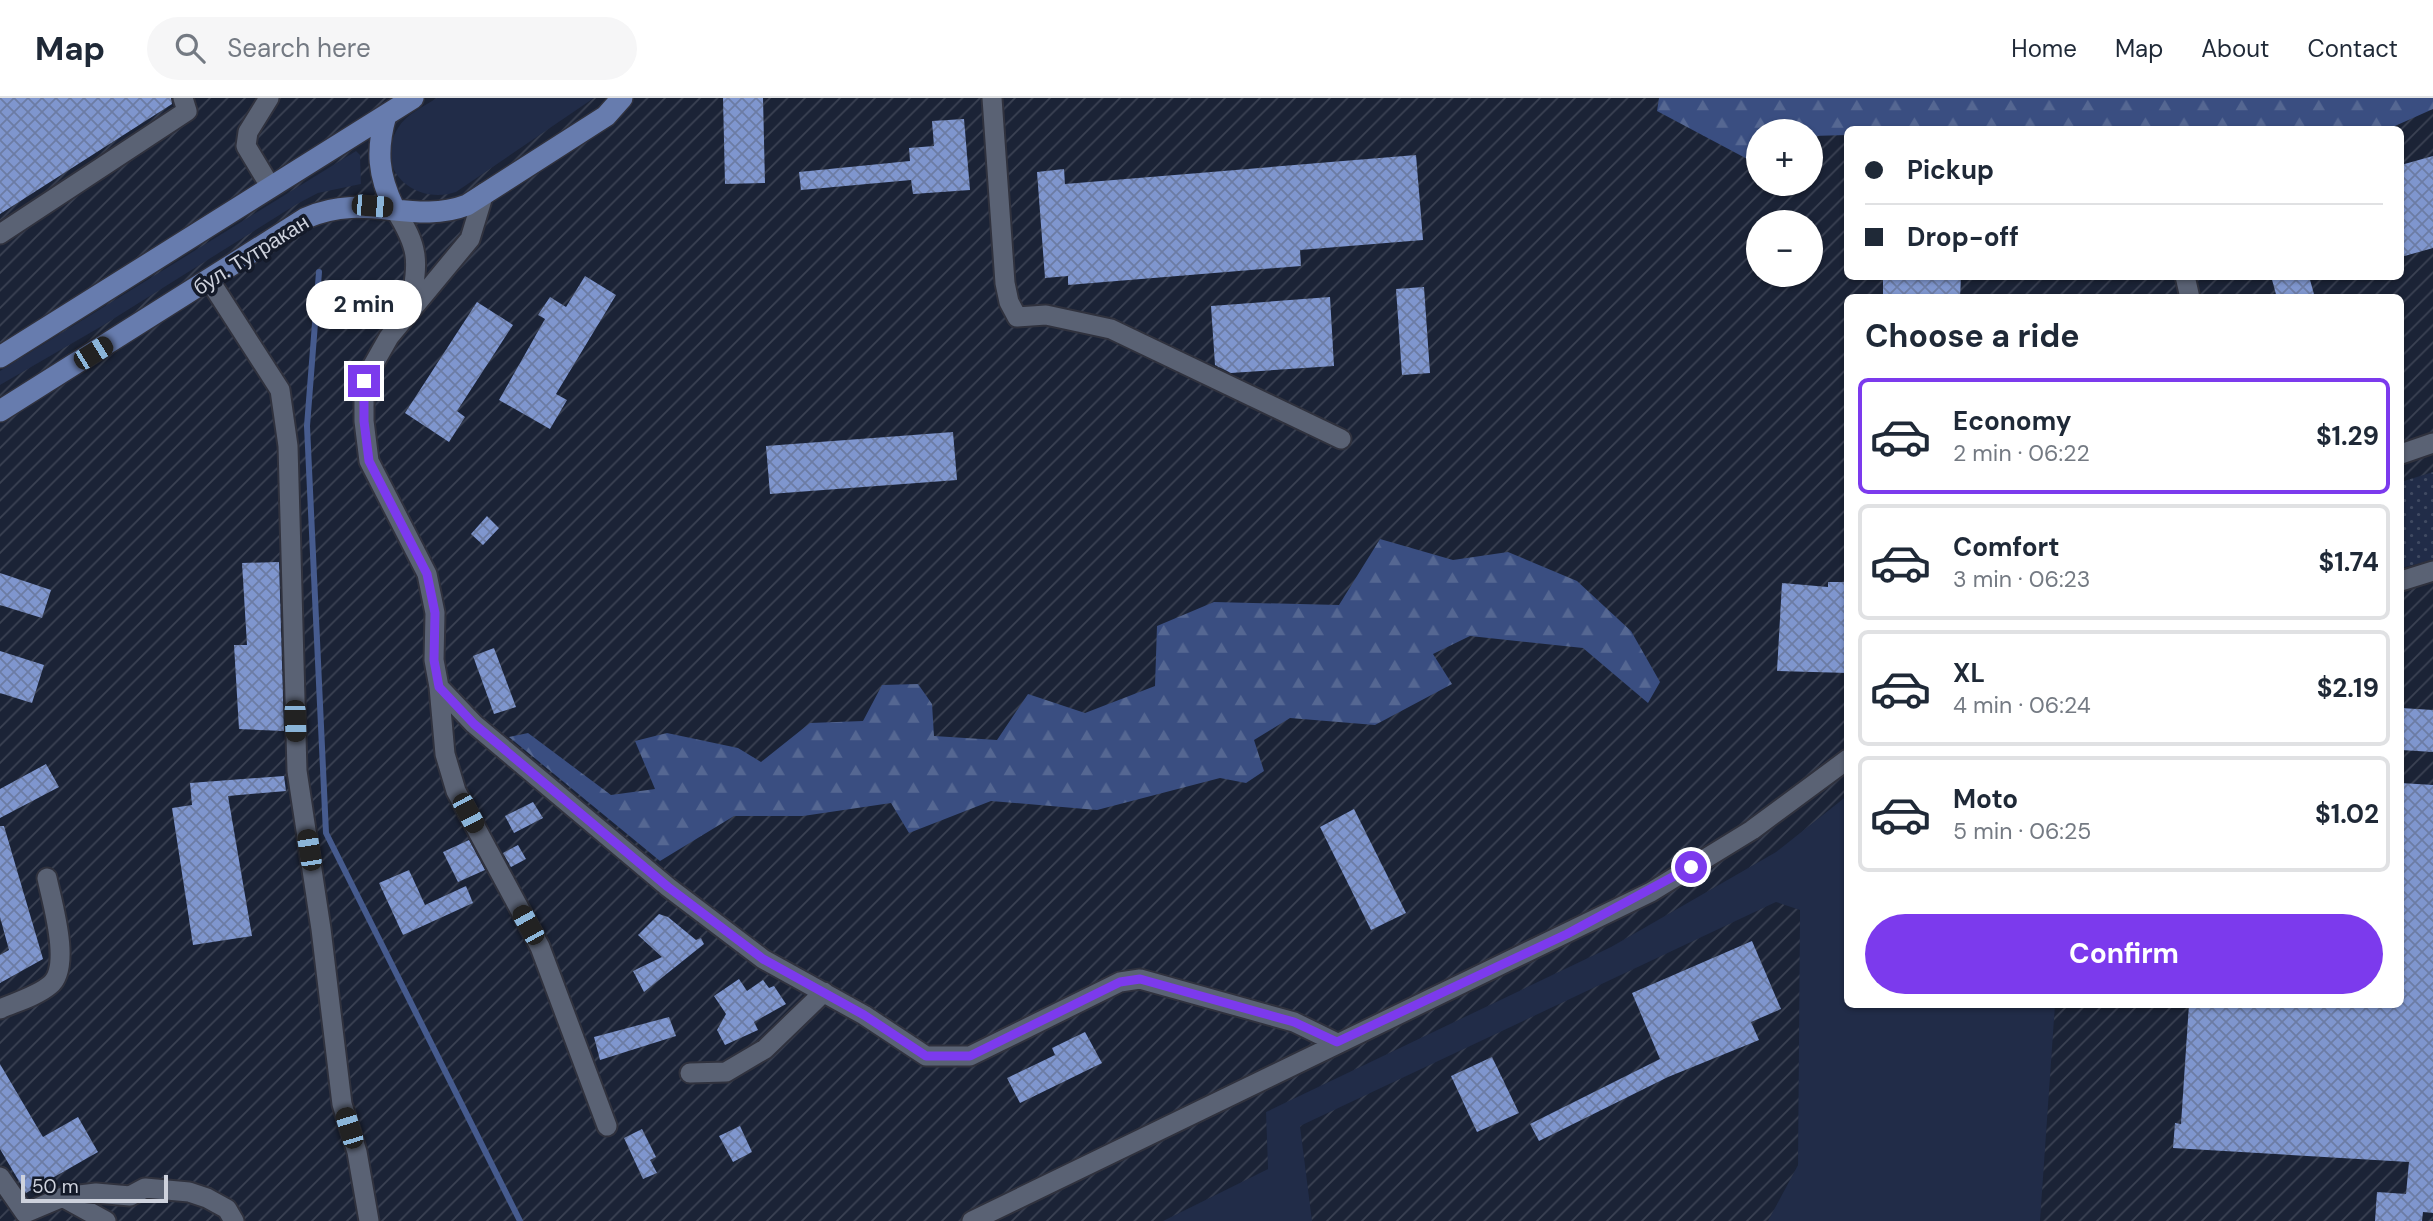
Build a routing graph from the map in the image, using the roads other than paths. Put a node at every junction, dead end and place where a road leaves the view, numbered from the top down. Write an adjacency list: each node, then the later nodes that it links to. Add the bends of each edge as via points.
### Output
1 (183, 98): 10 (street, via 187,111)
2 (269, 98): 7 (street, via 248,132 246,146)
3 (412, 98): 6 (main road)
4 (622, 98): 8 (main road, бул. Тутракан, via 606,116)
5 (992, 98): 15 (street, via 1005,282 1017,317 1046,315 1111,329)
6 (386, 115): 7 (main road); 9 (main road, via 379,138 379,167)
7 (270, 186): 13 (main road)
8 (484, 193): 9 (main road, бул. Тутракан, via 448,212); 12 (street, via 470,239)
9 (394, 208): 11 (main road, бул. Тутракан, via 338,207 321,212); 12 (street, via 411,235 416,254)
10 (0, 234)
11 (210, 281): 14 (main road, бул. Тутракан); 33 (street, via 280,390 288,446 297,771 342,1104 357,1152)
12 (410, 309): 20 (street, via 364,381 364,421 369,461 427,574 435,613 434,660)
13 (0, 357)
14 (0, 411)
15 (1340, 439)
16 (2433, 443): 17 (street)
17 (2404, 453)
18 (2433, 571): 19 (street)
19 (2404, 579)
20 (439, 687): 23 (street, via 484,733 668,887 763,959); 27 (street, via 445,754 456,791 540,947)
21 (1844, 762): 25 (street, via 1752,830 1651,892)
22 (47, 878): 24 (street, via 60,947 58,972 49,987)
23 (824, 992): 25 (street, via 926,1056 970,1056 1120,982 1140,979 1294,1022); 26 (street, via 765,1049 726,1072)
24 (0, 1009)
25 (1337, 1042): 30 (street)
26 (690, 1073)
27 (607, 1126)
28 (0, 1177): 29 (street, via 25,1213)
29 (63, 1197): 31 (street); 32 (street, via 130,1196 145,1188 189,1192 227,1209)
30 (1009, 1212): 34 (street)
31 (106, 1221)
32 (234, 1221)
33 (369, 1221)
34 (972, 1221)

